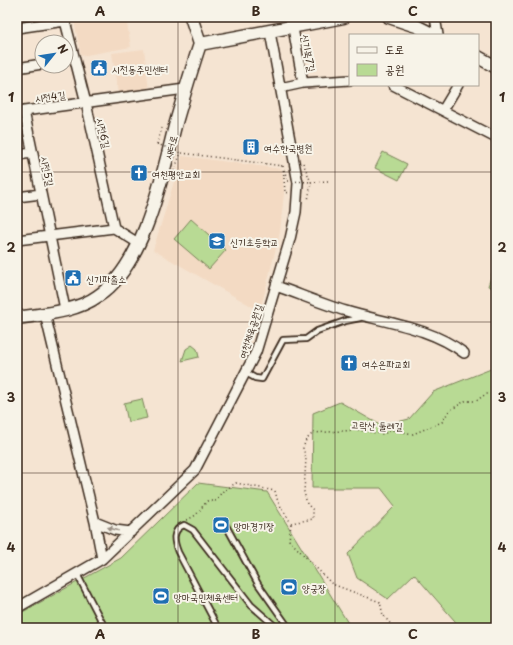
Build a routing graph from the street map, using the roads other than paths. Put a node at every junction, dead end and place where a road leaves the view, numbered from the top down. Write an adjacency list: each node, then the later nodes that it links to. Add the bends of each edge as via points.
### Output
1 (191, 17): 12 (street)
2 (344, 17): 7 (street)
3 (389, 17): 10 (street)
4 (435, 17): 11 (street)
5 (64, 19): 6 (street); 9 (street, 시전6길)
6 (17, 28)
7 (293, 28): 8 (street); 19 (street, 신기북7길)
8 (270, 32): 12 (street); 22 (street, 여천체육공원길)
9 (66, 34)
10 (432, 34)
11 (438, 34)
12 (200, 44): 23 (street, 새터로)
13 (479, 58): 15 (street)
14 (34, 65): 16 (street)
15 (496, 67)
16 (17, 68)
17 (74, 71): 24 (street, 시전6길)
18 (349, 80): 19 (street, 신기북7길)
19 (303, 83): 22 (street, 신기북7길)
20 (395, 86): 25 (street)
21 (457, 86): 25 (street)
22 (280, 88): 36 (street, 여천체육공원길, via 298,183 292,232)
23 (186, 89): 24 (street, 시전4길); 35 (street, 새터로, via 151,215)
24 (86, 103): 26 (street, 시전4길); 32 (street, 시전6길)
25 (444, 110): 27 (street)
26 (21, 112): 28 (street, 시전5길)
27 (496, 138)
28 (33, 153): 29 (street); 30 (street, 시전5길)
29 (17, 155)
30 (41, 194): 31 (street); 33 (street, 시전5길)
31 (17, 198)
32 (114, 228): 33 (street); 35 (street)
33 (50, 236): 34 (street); 37 (street, 시전5길)
34 (17, 240)
35 (138, 243): 37 (street, 새터로, via 124,270 109,288 90,301)
36 (276, 286): 39 (street); 42 (street, 여천체육공원길, via 256,352)
37 (65, 309): 38 (street, 새터로)
38 (45, 314): 40 (street, 새터로); 43 (street)
39 (367, 317): 41 (street, via 402,324 448,343); 42 (lane, via 344,321 306,338 283,340 262,379)
40 (17, 318)
41 (464, 353)
42 (246, 373): 45 (street, 여천체육공원길, via 196,470)
43 (95, 522): 45 (street, one-way to 43); 46 (street)
44 (224, 522): 52 (lane, via 258,584)
45 (131, 532): 46 (street, 여천체육공원길)
46 (102, 560): 47 (street, 여천체육공원길)
47 (77, 574): 48 (street, 여천체육공원길); 49 (lane)
48 (17, 608)
49 (105, 628)
50 (218, 628): 51 (lane, via 173,539 176,530 184,525 193,530 251,605)
51 (277, 628)
52 (289, 628)

